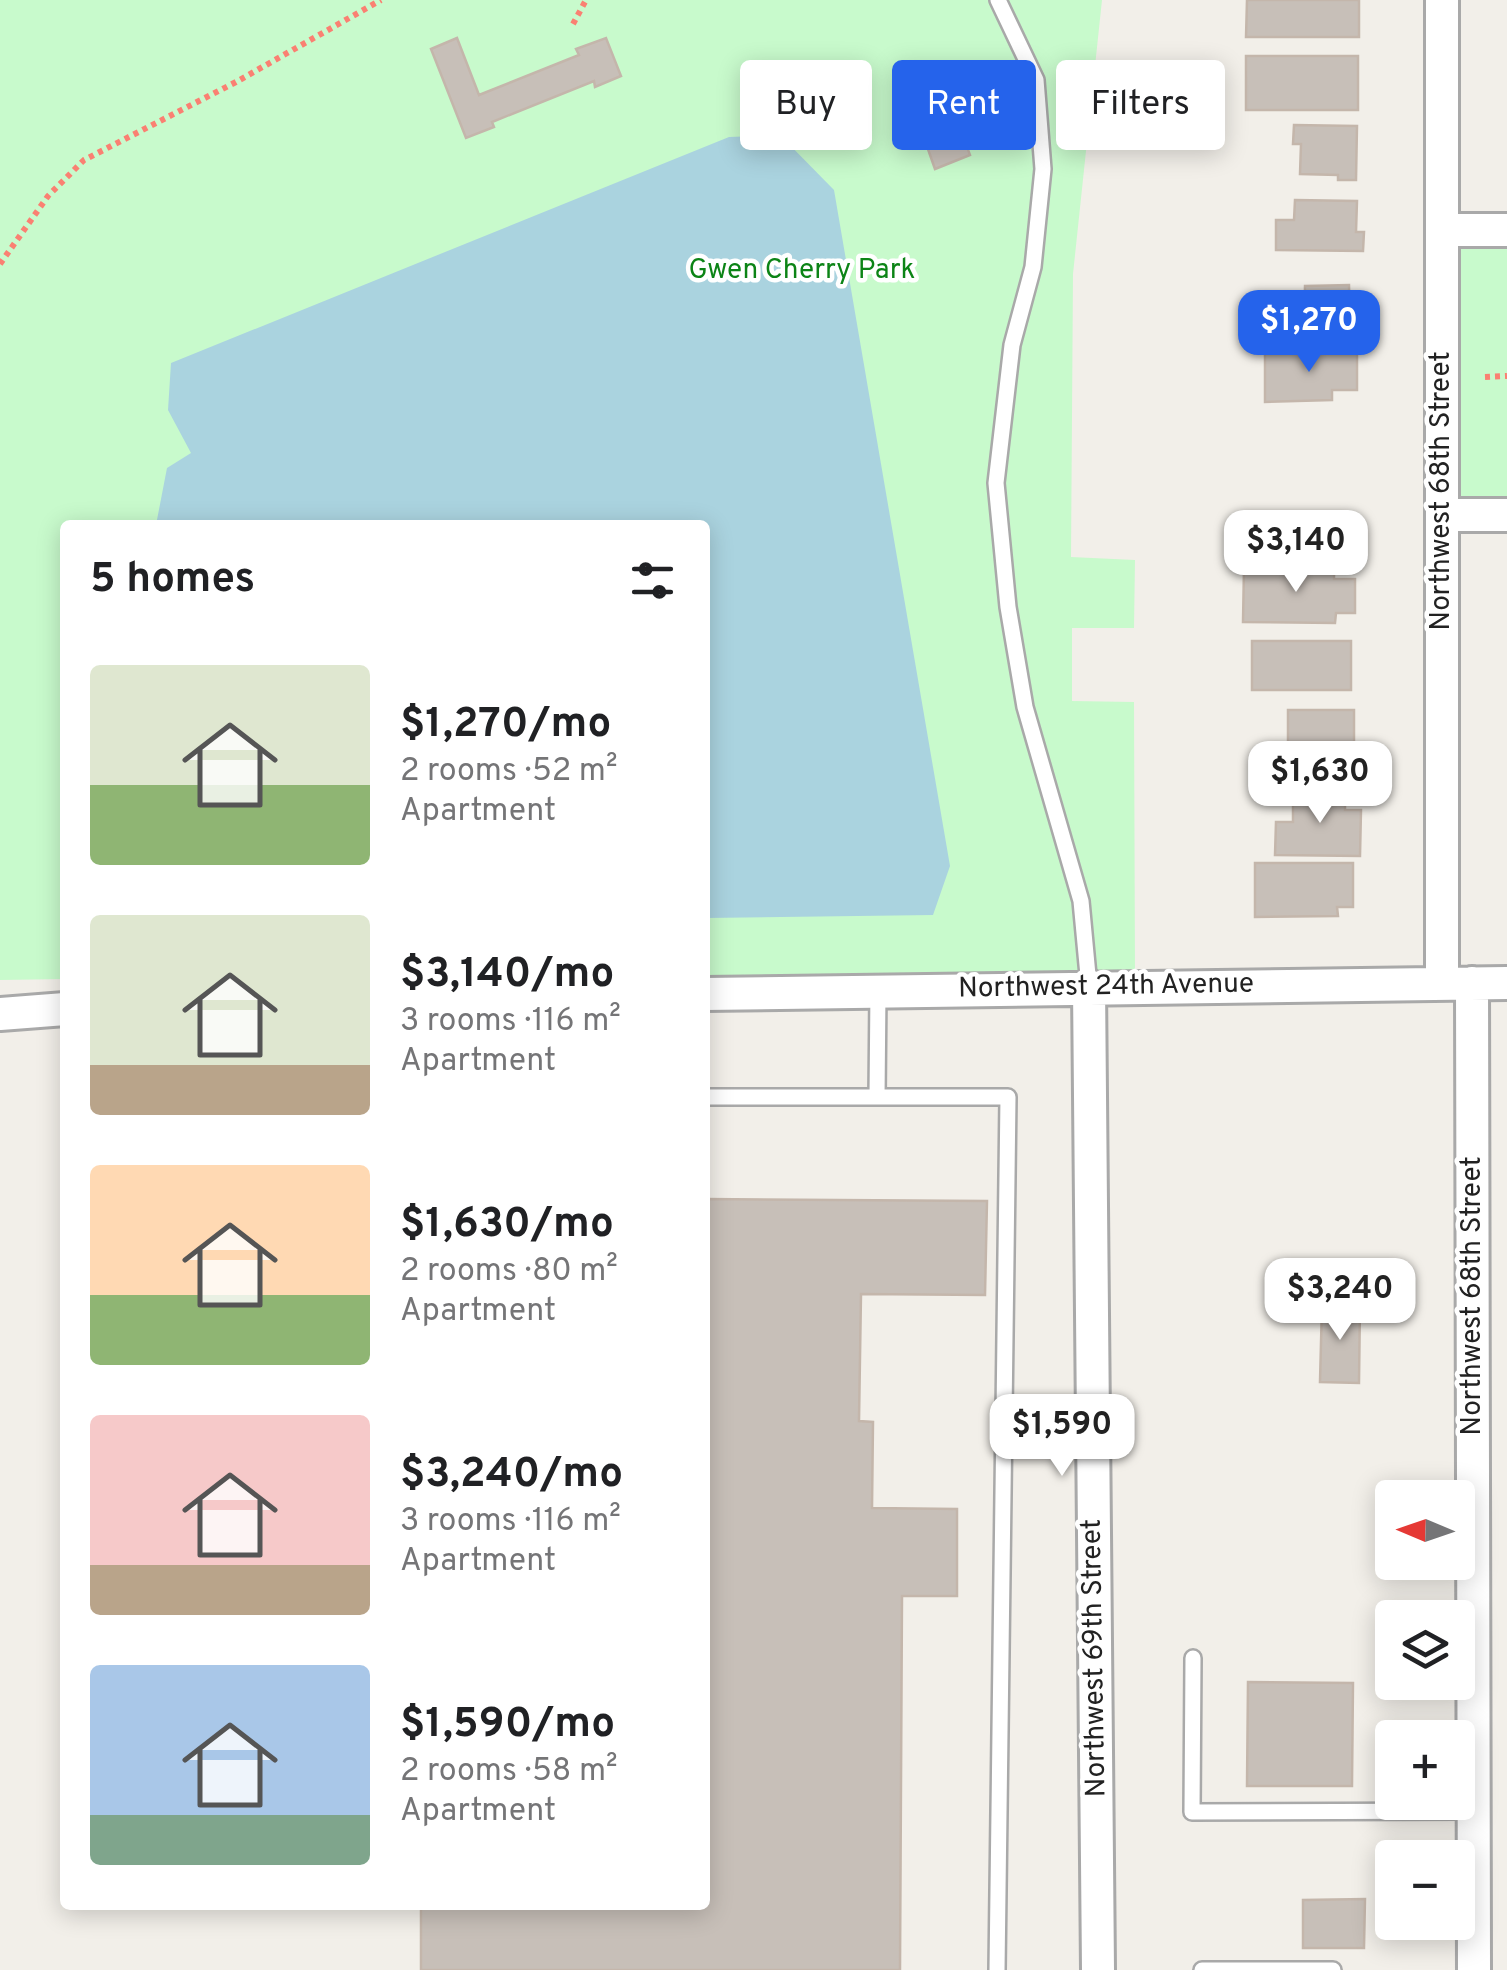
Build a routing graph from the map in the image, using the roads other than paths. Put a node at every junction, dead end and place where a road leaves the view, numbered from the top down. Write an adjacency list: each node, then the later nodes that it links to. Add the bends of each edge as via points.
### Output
1 (998, 0): 9 (lane, via 1036,80 1043,169 996,483 1025,707 1080,901)
2 (1442, 0): 3 (street, Northwest 68th Street)
3 (1442, 230): 4 (street); 5 (street, Northwest 68th Street)
4 (1507, 230)
5 (1442, 515): 6 (street); 7 (street, Northwest 68th Street)
6 (1507, 515)
7 (1457, 983): 8 (street, Northwest 24th Avenue); 9 (street, Northwest 24th Avenue); 17 (street, Northwest 68th Street)
8 (1507, 983)
9 (1089, 986): 10 (street, Northwest 24th Avenue); 21 (street, Northwest 69th Street)
10 (878, 990): 11 (street, Northwest 24th Avenue); 15 (lane)
11 (710, 994)
12 (60, 1010): 13 (street)
13 (0, 1014)
14 (710, 1097): 15 (lane)
15 (876, 1097): 20 (lane, via 1008,1097)
16 (1193, 1658): 18 (lane, via 1192,1812)
17 (1471, 1720)
18 (1375, 1811)
19 (1473, 1820): 24 (street, Northwest 68th Street)
20 (997, 1970)
21 (1098, 1970)
22 (1202, 1970): 23 (lane)
23 (1333, 1970)
24 (1474, 1970)

